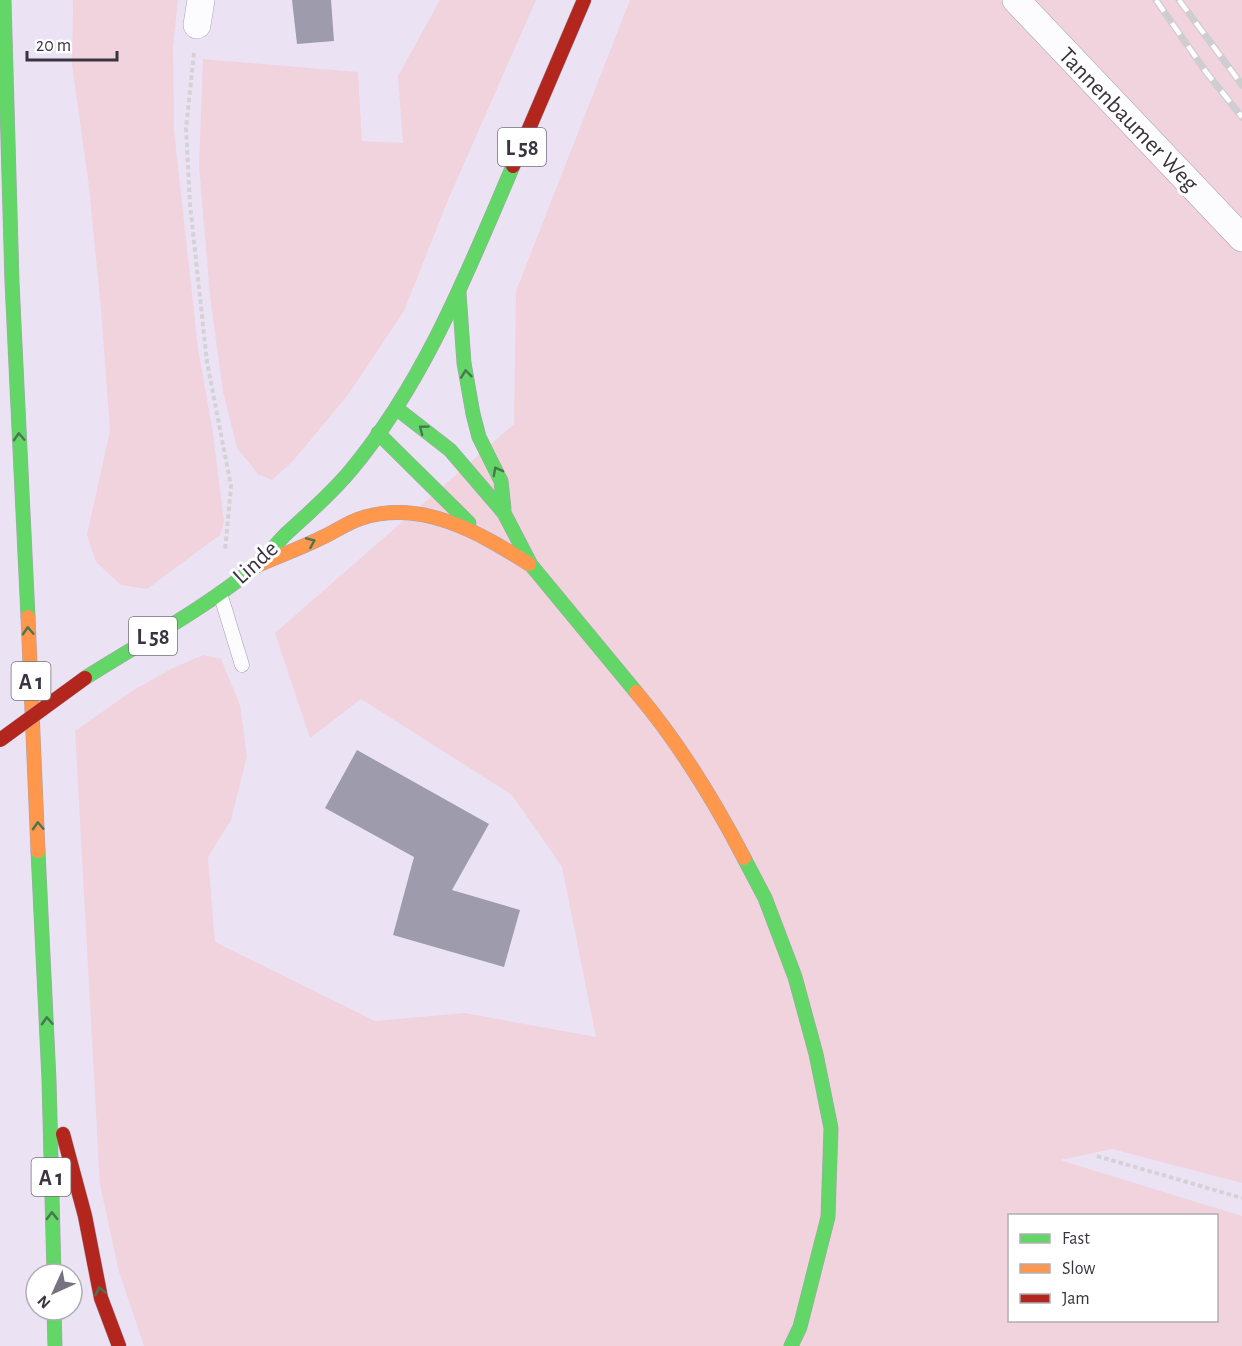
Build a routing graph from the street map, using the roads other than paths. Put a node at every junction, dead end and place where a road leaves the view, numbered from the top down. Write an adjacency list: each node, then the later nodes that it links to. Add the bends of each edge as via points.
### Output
1 (4, 0): 15 (main road, A 1, one-way to 1, via 12,282)
2 (584, 0): 5 (main road, L 58)
3 (1016, 0): 4 (street, Tannenbaumer Weg)
4 (1242, 238)
5 (459, 293): 6 (main road, Linde / L 58); 8 (main road, one-way to 5, via 501,478 477,431 469,396)
6 (396, 408): 7 (main road, Linde / L 58); 8 (main road, one-way to 6, via 450,450)
7 (378, 434): 9 (main road); 10 (main road, Linde / L 58, via 352,469)
8 (504, 513): 11 (main road)
9 (479, 533): 10 (main road, one-way to 9, via 354,520 379,514 424,514); 11 (main road)
10 (258, 565): 12 (main road, Linde / L 58)
11 (531, 565): 20 (main road, via 658,718 718,808 765,898 795,977 831,1128 828,1217 800,1327)
12 (220, 592): 13 (lane); 14 (main road, Linde / L 58, bridge, via 85,678)
13 (242, 665)
14 (0, 740)
15 (49, 1080): 16 (main road, A 1, one-way to 15); 19 (main road, one-way to 15, via 101,1298 85,1216)
16 (54, 1262)
17 (54, 1322): 18 (main road)
18 (55, 1346)
19 (119, 1346)
20 (791, 1346)

